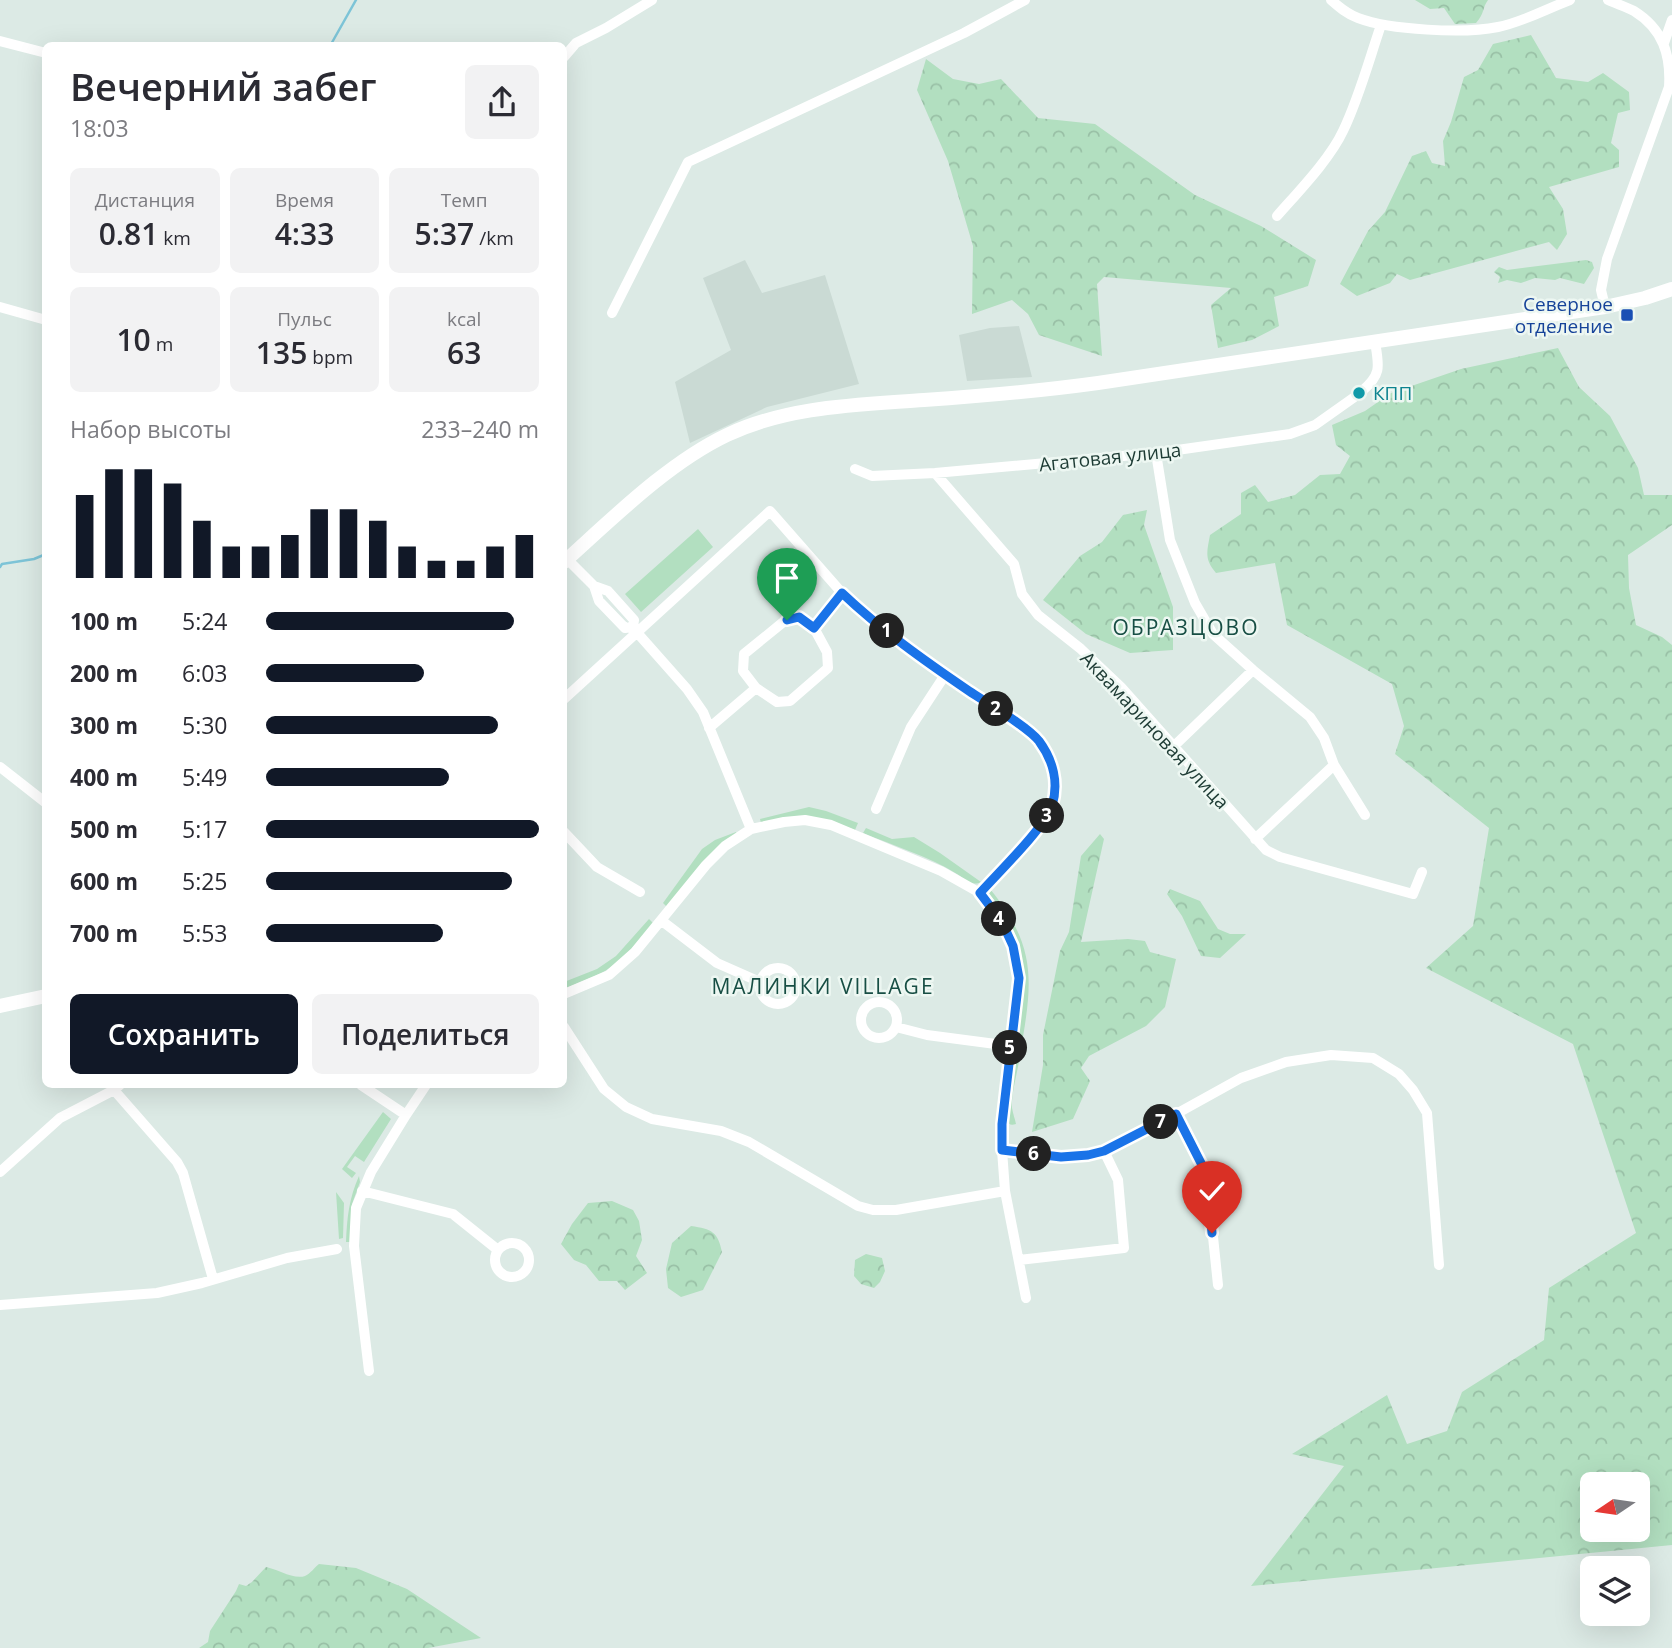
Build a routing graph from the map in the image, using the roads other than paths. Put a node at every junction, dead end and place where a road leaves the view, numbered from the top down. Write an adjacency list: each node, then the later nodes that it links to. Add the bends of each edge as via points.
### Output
1 (652, 0): 11 (street, via 576,43)
2 (1026, 0): 16 (street, via 688,162)
3 (1331, 0): 7 (street, via 1357,18)
4 (1570, 0): 7 (street, via 1480,30)
5 (1608, 0): 9 (street, via 1634,12)
6 (1672, 20): 9 (street)
7 (1381, 25): 12 (street, via 1343,132)
8 (0, 41): 10 (street)
9 (1664, 44): 15 (street, via 1669,87 1608,259 1601,290)
10 (42, 53)
11 (567, 54)
12 (1277, 216)
13 (1672, 289): 15 (street)
14 (0, 307): 17 (street)
15 (1605, 307): 18 (street)
16 (612, 313)
17 (42, 319)
18 (1375, 342): 19 (street, Агатовая улица, via 1378,375 1315,425 1290,434); 22 (street, via 1028,392 810,410 763,422 725,436 683,461)
19 (1156, 453): 21 (street, Агатовая улица); 27 (street, via 1170,540 1195,603 1213,634)
20 (855, 469): 21 (street, Агатовая улица, via 872,476)
21 (935, 473): 32 (street, Аквамариновая улица, via 1014,564 1022,594 1038,615 1121,687)
22 (567, 557)
23 (567, 561): 26 (street, via 594,586 599,601 625,628)
24 (842, 593): 25 (street); 26 (street, via 770,511); 28 (street)
25 (814, 628): 29 (street, via 799,617 787,620 744,654 743,671); 29 (street, via 827,652 828,668 789,701 777,702)
26 (634, 630): 30 (street); 31 (street, via 687,689)
27 (1253, 670): 32 (street); 33 (street, via 1310,717)
28 (945, 675): 36 (street, via 911,727); 43 (street, via 1037,738 1055,777 1051,809)
29 (757, 688): 31 (street)
30 (567, 696)
31 (709, 729): 38 (street)
32 (1173, 747): 40 (street, Аквамариновая улица)
33 (1334, 765): 37 (street); 40 (street)
34 (0, 767): 35 (street)
35 (42, 800)
36 (876, 809)
37 (1365, 815)
38 (751, 829): 43 (street, via 805,820 831,825 941,871); 44 (street, via 706,865)
39 (567, 835): 42 (street, via 597,867)
40 (1255, 839): 41 (street, Аквамариновая улица, via 1280,857 1413,894)
41 (1422, 872)
42 (640, 891)
43 (980, 893): 51 (street, via 1013,946 1019,978)
44 (662, 921): 45 (street, via 717,963); 46 (street, via 609,975)
45 (760, 982)
46 (567, 993)
47 (42, 997): 48 (street)
48 (0, 1006)
49 (896, 1027): 51 (street)
50 (567, 1032): 62 (street, via 604,1089 626,1107 652,1119 721,1131 749,1142 858,1206 896,1210)
51 (1011, 1046): 58 (street)
52 (115, 1088): 60 (street, via 60,1118)
53 (118, 1088): 67 (street, via 183,1174)
54 (366, 1088): 57 (street)
55 (424, 1088): 57 (street)
56 (1176, 1114): 59 (street); 66 (street, via 1241,1078 1286,1062 1331,1055 1373,1058 1399,1074 1427,1113); 68 (street, via 1207,1180)
57 (406, 1115): 61 (street)
58 (1002, 1150): 59 (street, via 1061,1157); 62 (street)
59 (1104, 1151): 65 (street, via 1118,1180 1124,1248)
60 (0, 1172)
61 (362, 1191): 64 (street, via 453,1214); 71 (street, via 354,1246)
62 (1005, 1191): 65 (street)
63 (338, 1249): 67 (street)
64 (498, 1250)
65 (1019, 1260): 69 (street)
66 (1440, 1265)
67 (213, 1279): 70 (street, via 157,1293)
68 (1218, 1285)
69 (1026, 1298)
70 (0, 1305)
71 (369, 1371)

